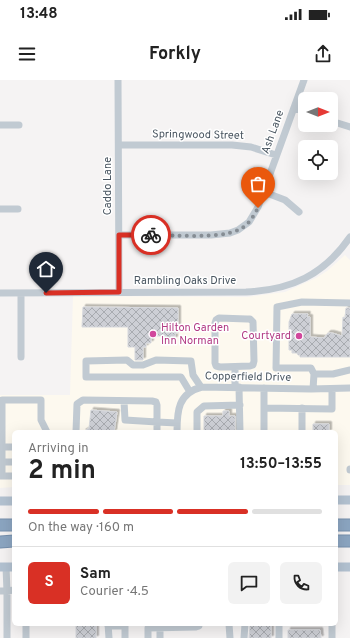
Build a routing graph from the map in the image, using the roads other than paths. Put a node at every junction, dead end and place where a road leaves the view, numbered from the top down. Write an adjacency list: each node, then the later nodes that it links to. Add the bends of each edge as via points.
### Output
1 (118, 80): 9 (street, Caddo Lane)
2 (304, 80): 3 (street, Ash Lane)
3 (294, 108): 4 (street); 10 (street, Ash Lane)
4 (298, 109)
5 (338, 123): 8 (street)
6 (0, 125): 7 (street)
7 (18, 125)
8 (350, 127)
9 (119, 145): 10 (street, Springwood Street, via 232,145 251,147); 15 (street, Caddo Lane)
10 (276, 155): 11 (street, Ash Lane)
11 (264, 192): 14 (street, via 285,200); 15 (street, Ash Lane, via 253,217 245,226 230,233)
12 (0, 209): 13 (street)
13 (18, 209)
14 (299, 212)
15 (119, 235): 17 (street, Caddo Lane)
16 (350, 237): 17 (street, Rambling Oaks Drive, via 335,257 317,272 273,290)
17 (119, 292): 19 (street, Rambling Oaks Drive)
18 (0, 293): 19 (street, Rambling Oaks Drive)
19 (20, 293): 21 (street)
20 (350, 303): 24 (street, via 302,302 277,308 276,368 311,368)
21 (21, 357)
22 (235, 367): 22 (street, via 253,365 253,322 250,319 219,318 215,323 215,363 220,367); 26 (street)
23 (350, 370): 24 (street, via 333,374)
24 (314, 374): 28 (street)
25 (200, 387): 26 (street, Copperfield Drive); 31 (street, Copperfield Drive); 31 (street, via 193,375 191,361 156,360 143,365 133,365 127,360 86,361 86,377 181,377)
26 (237, 387): 27 (street, Copperfield Drive); 33 (street)
27 (264, 388): 28 (street, Copperfield Drive); 34 (street)
28 (314, 389): 29 (street, Copperfield Drive)
29 (332, 389): 30 (street, Copperfield Drive); 35 (street, via 332,409)
30 (350, 391)
31 (190, 392): 37 (street, Copperfield Drive, via 179,407)
32 (124, 401): 36 (street, via 124,420); 36 (street, via 156,402); 39 (street, via 80,401 77,404)
33 (240, 406): 42 (street, via 204,406 197,412); 43 (street)
34 (264, 408): 35 (street); 44 (street)
35 (302, 408): 45 (street)
36 (157, 422): 37 (street); 40 (street)
37 (178, 423): 41 (street, Copperfield Drive)
38 (46, 430): 46 (street, via 41,420 41,400 2,400)
39 (76, 430)
40 (157, 430)
41 (177, 430)
42 (197, 430)
43 (240, 430)
44 (264, 430)
45 (302, 430)
46 (2, 447): 47 (street); 48 (street)
47 (12, 447)
48 (2, 462): 49 (street); 50 (street)
49 (12, 462)
50 (1, 476): 51 (street)
51 (12, 476)
52 (338, 500): 53 (main road)
53 (350, 500)
54 (0, 501): 55 (main road)
55 (12, 501)
56 (0, 525): 57 (highway)
57 (12, 525)
58 (338, 525): 59 (highway)
59 (350, 525)
60 (338, 541): 61 (highway)
61 (350, 541)
62 (0, 542): 63 (highway)
63 (12, 542)
64 (7, 567): 67 (street)
65 (338, 567): 66 (main road)
66 (350, 567)
67 (7, 591): 78 (street)
68 (26, 626): 79 (street)
69 (108, 626): 80 (street)
70 (125, 626): 81 (street)
71 (148, 626): 77 (street); 82 (street)
72 (199, 626): 77 (street)
73 (230, 626): 84 (street)
74 (245, 626): 85 (street)
75 (279, 626): 86 (street)
76 (332, 626): 87 (street)
77 (160, 628): 83 (street)
78 (7, 638)
79 (26, 638)
80 (108, 638)
81 (125, 638)
82 (148, 638)
83 (160, 638)
84 (230, 638)
85 (244, 638)
86 (279, 638)
87 (332, 638)

